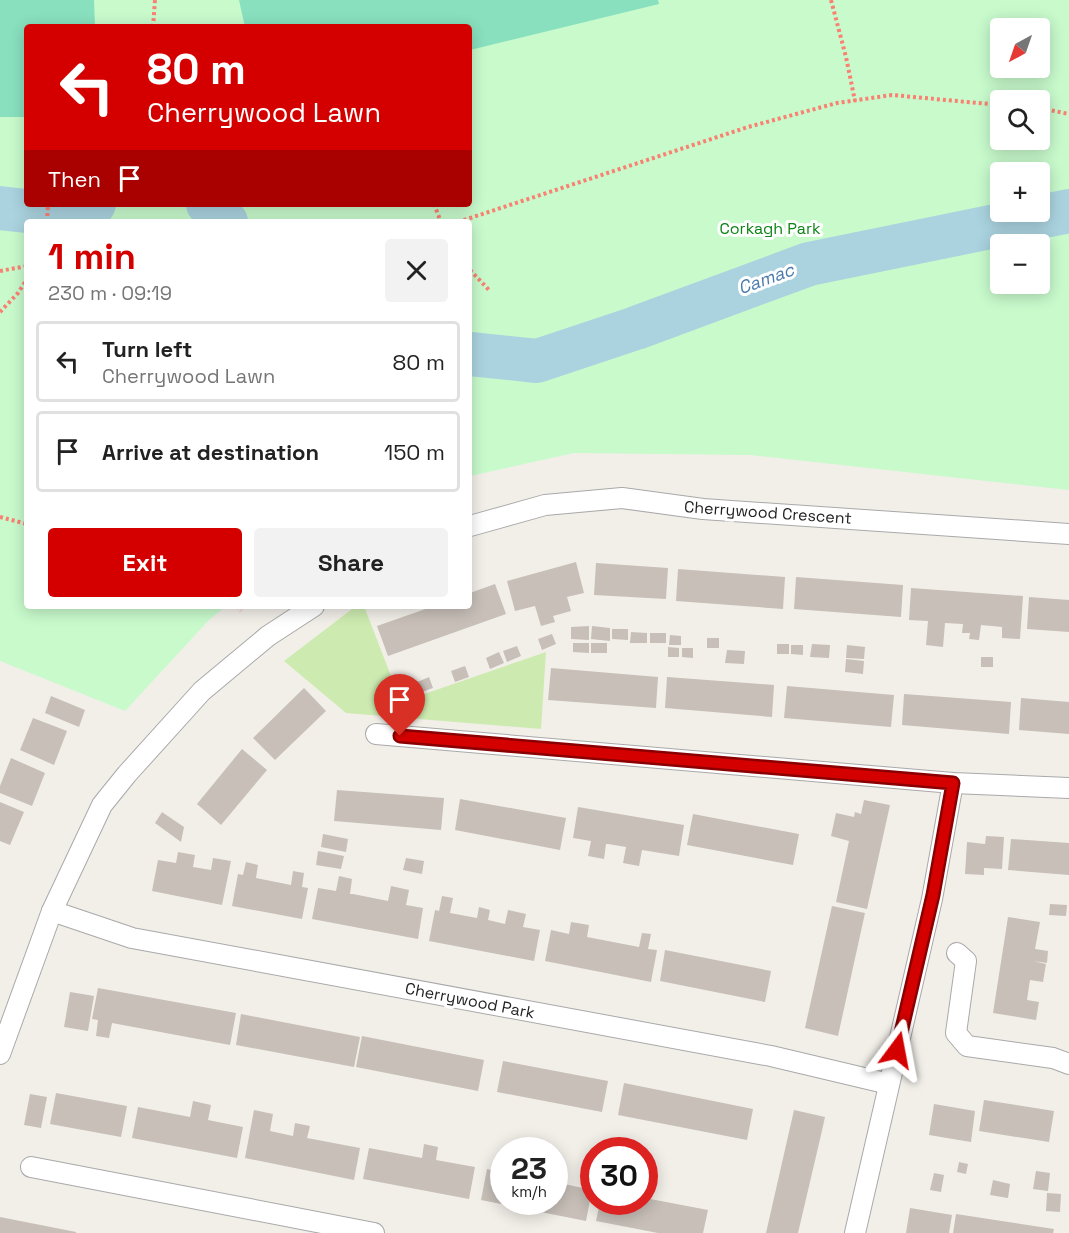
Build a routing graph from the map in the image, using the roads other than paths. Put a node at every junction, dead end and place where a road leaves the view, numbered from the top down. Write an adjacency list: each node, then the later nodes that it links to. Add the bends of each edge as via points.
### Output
1 (472, 525): 2 (street, Cherrywood Crescent, via 545,506 622,498 703,509)
2 (1069, 534)
3 (309, 609): 7 (street, via 268,636 202,691 127,774 102,805)
4 (376, 734): 5 (street)
5 (953, 783): 6 (street); 11 (street, via 933,895)
6 (1069, 788)
7 (52, 911): 9 (street); 11 (street, Cherrywood Park, via 132,938 771,1056)
8 (957, 953): 10 (street, via 966,962 956,1033 968,1046 1053,1058)
9 (0, 1054)
10 (1069, 1064)
11 (889, 1084): 14 (street)
12 (31, 1167): 13 (street)
13 (374, 1233)
14 (855, 1233)

